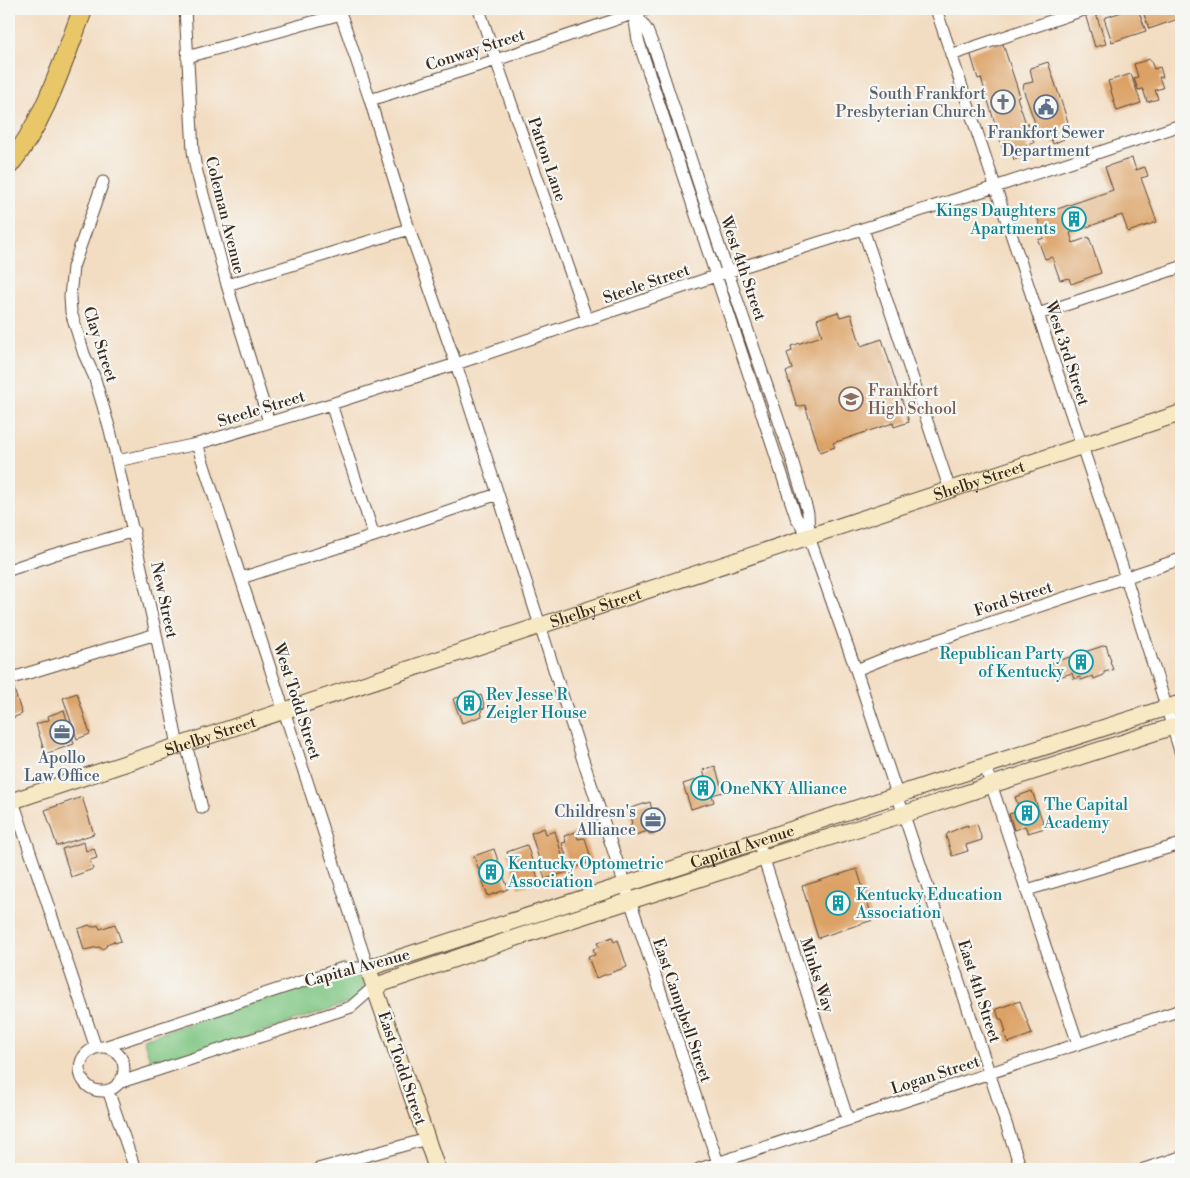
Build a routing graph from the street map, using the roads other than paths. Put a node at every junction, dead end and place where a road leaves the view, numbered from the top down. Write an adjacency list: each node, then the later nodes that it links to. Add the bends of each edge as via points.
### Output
1 (82, 9): 14 (main road, via 48,100)
2 (185, 9): 10 (street, Coleman Avenue)
3 (479, 9): 11 (street, Patton Lane)
4 (647, 9): 7 (street, Conway Street)
5 (936, 9): 9 (street, West 3rd Street)
6 (1086, 9): 9 (street)
7 (634, 11): 11 (street, Conway Street); 20 (street, West 4th Street, via 647,30 656,53); 21 (street, West 4th Street, via 638,40)
8 (340, 12): 10 (street); 12 (street, East Campbell Street)
9 (952, 56): 16 (street, West 3rd Street)
10 (187, 57): 22 (street, Coleman Avenue, via 196,169)
11 (496, 60): 12 (street, Conway Street); 24 (street, Patton Lane)
12 (370, 100): 17 (street, East Campbell Street)
13 (1181, 125): 16 (street, Steele Street)
14 (9, 165)
15 (103, 182): 31 (street, Clay Street, via 73,267 70,297 71,312 104,405)
16 (995, 187): 18 (street, Steele Street); 23 (street, West 3rd Street)
17 (409, 229): 22 (street); 25 (street, East Campbell Street)
18 (863, 229): 20 (street, Steele Street); 32 (street)
19 (1181, 267): 23 (street)
20 (728, 272): 21 (street, Steele Street); 36 (street, West 4th Street, via 795,470 808,513)
21 (717, 276): 24 (street, Steele Street); 36 (street, West 4th Street, via 796,517)
22 (227, 285): 28 (street, Coleman Avenue)
23 (1038, 314): 30 (street, West 3rd Street)
24 (587, 320): 25 (street, Steele Street)
25 (456, 364): 26 (street, Steele Street); 33 (street, East Campbell Street)
26 (330, 404): 28 (street, Steele Street); 35 (street)
27 (1181, 413): 30 (main road, Shelby Street)
28 (269, 422): 29 (street, Steele Street)
29 (197, 444): 31 (street, Steele Street); 39 (street, West Todd Street)
30 (1082, 446): 32 (main road, Shelby Street); 40 (street, West 3rd Street)
31 (117, 460): 34 (street, New Street)
32 (950, 490): 36 (main road, Shelby Street)
33 (498, 494): 35 (street); 41 (street, East Campbell Street)
34 (134, 532): 38 (street); 42 (street, New Street)
35 (374, 536): 39 (street)
36 (809, 537): 41 (main road, Shelby Street); 43 (street, West 4th Street)
37 (1181, 559): 40 (street, Ford Street)
38 (9, 570)
39 (241, 578): 46 (street, West Todd Street)
40 (1126, 578): 43 (street, Ford Street); 45 (street, West 3rd Street)
41 (540, 626): 46 (main road, Shelby Street); 59 (street, East Campbell Street)
42 (156, 634): 44 (street); 48 (street, New Street)
43 (856, 670): 52 (street, West 4th Street)
44 (9, 679)
45 (1174, 706): 47 (street, West 3rd Street); 50 (main road, Capital Avenue)
46 (285, 711): 48 (main road, Shelby Street); 62 (street, West Todd Street)
47 (1177, 725): 49 (street, West 3rd Street); 51 (main road, Capital Avenue)
48 (182, 745): 53 (main road, Shelby Street); 54 (street, New Street)
49 (1181, 754)
50 (985, 766): 51 (street); 52 (main road, Capital Avenue)
51 (991, 785): 55 (main road, Capital Avenue); 60 (street)
52 (897, 795): 55 (street, East 4th Street); 56 (main road, Capital Avenue)
53 (11, 802): 66 (street, via 90,1031)
54 (202, 808)
55 (904, 814): 58 (main road, Capital Avenue); 67 (street, East 4th Street)
56 (758, 840): 58 (street, Minks Way); 59 (main road, Capital Avenue)
57 (1181, 844): 60 (street)
58 (763, 858): 61 (main road, Capital Avenue); 70 (street, Minks Way)
59 (624, 885): 61 (street, East Campbell Street); 62 (main road, Capital Avenue)
60 (1026, 890): 65 (street)
61 (630, 901): 63 (main road, Capital Avenue); 73 (street, East Campbell Street)
62 (368, 968): 63 (main road, East Todd Street); 66 (street, Capital Avenue, via 343,968)
63 (375, 986): 68 (street, Capital Avenue, via 351,1007); 71 (main road, East Todd Street)
64 (1181, 1010): 65 (street, Logan Street)
65 (1078, 1044): 67 (street, Logan Street)
66 (100, 1048): 68 (street, via 110,1049 120,1058 123,1071); 69 (street, via 84,1056 80,1073 86,1085)
67 (990, 1074): 70 (street, Logan Street); 78 (street, East 4th Street)
68 (118, 1083): 69 (street, Capital Avenue)
69 (108, 1090): 74 (street)
70 (848, 1120): 73 (street, Logan Street)
71 (427, 1139): 75 (street); 76 (main road, East Todd Street)
72 (1181, 1157): 79 (street)
73 (719, 1166): 77 (street, Logan Street)
74 (136, 1169)
75 (318, 1169)
76 (437, 1169)
77 (700, 1169)
78 (1021, 1169)
79 (1144, 1169)

